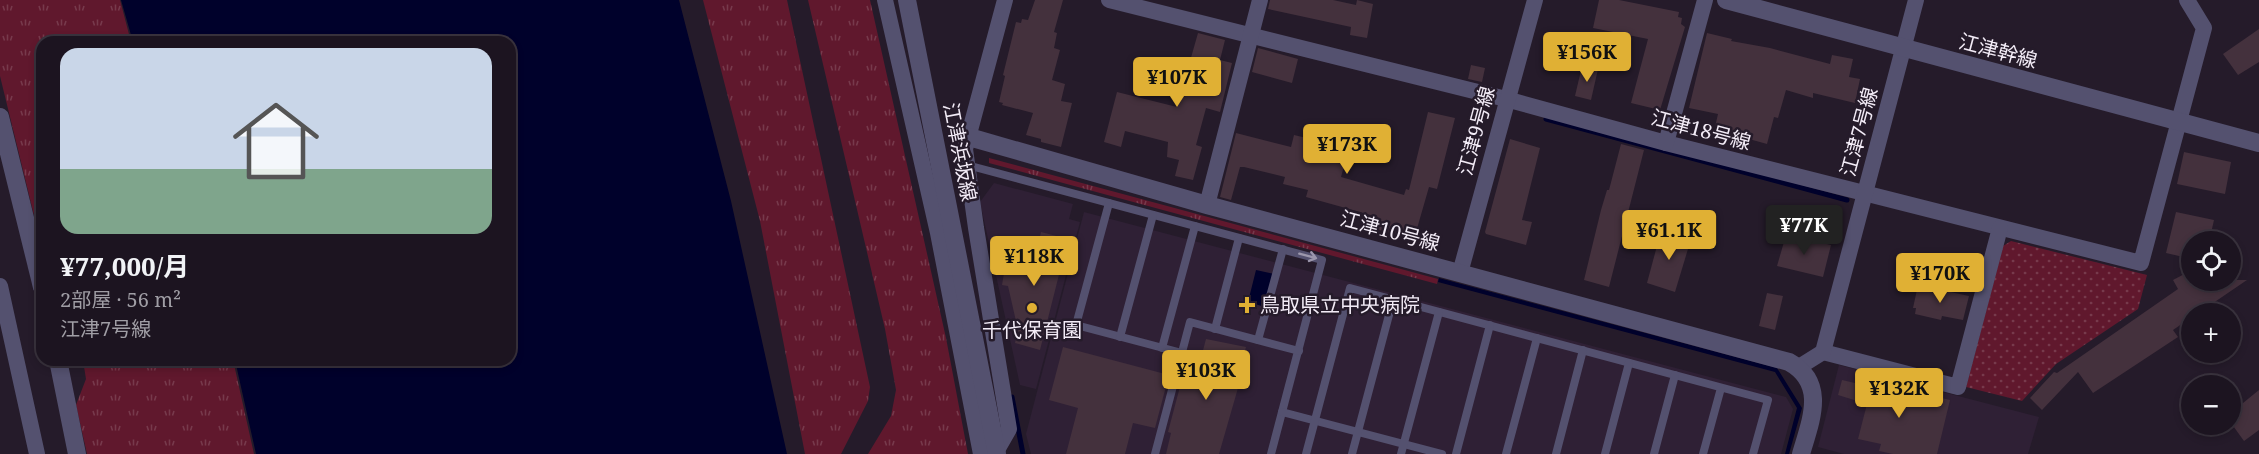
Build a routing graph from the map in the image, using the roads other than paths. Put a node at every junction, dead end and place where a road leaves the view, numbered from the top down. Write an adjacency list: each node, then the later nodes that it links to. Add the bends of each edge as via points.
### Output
1 (885, 0): 52 (street)
2 (907, 0): 52 (street, 江津浜坂線)
3 (1005, 0): 16 (street)
4 (1109, 0): 11 (street, 江津18号線)
5 (1260, 0): 11 (street)
6 (1535, 0): 13 (street, 江津9号線)
7 (1705, 0): 17 (street)
8 (1726, 0): 12 (street, 江津幹線)
9 (1916, 0): 12 (street, 江津7号線)
10 (2187, 0): 15 (street, via 2204,28)
11 (1251, 36): 13 (street, 江津18号線); 22 (street)
12 (1903, 49): 15 (street, 江津幹線); 20 (street, 江津7号線)
13 (1506, 99): 17 (street, 江津18号線); 29 (street, 江津9号線)
14 (0, 117): 28 (street)
15 (2180, 122): 18 (street, 江津幹線); 25 (street, 江津18号線, via 2141,263)
16 (969, 137): 19 (street, via 965,149); 22 (street, 江津10号線)
17 (1666, 143): 20 (street, 江津18号線)
18 (2259, 143)
19 (967, 165): 21 (lane); 52 (street, via 1009,429)
20 (1864, 193): 25 (street, 江津18号線); 41 (street, 江津7号線)
21 (1109, 203): 23 (lane); 35 (lane, via 1076,325)
22 (1207, 205): 29 (street, 江津10号線)
23 (1153, 215): 24 (lane); 35 (lane)
24 (1195, 226): 26 (lane); 38 (lane)
25 (2000, 228): 41 (street, via 1958,387)
26 (1239, 238): 27 (lane); 34 (lane)
27 (1282, 249): 37 (lane); 40 (lane, one-way to 40, via 1322,260)
28 (36, 263)
29 (1460, 273): 45 (street, 江津10号線, via 1780,358)
30 (0, 286): 53 (street)
31 (1393, 300): 32 (lane); 49 (lane, via 1350,288); 50 (lane)
32 (1439, 312): 33 (lane); 51 (lane)
33 (1490, 326): 36 (lane); 61 (lane)
34 (1215, 329): 37 (lane); 42 (lane, via 1190,322)
35 (1120, 337): 38 (lane)
36 (1537, 338): 39 (lane); 62 (lane)
37 (1258, 340): 40 (lane)
38 (1162, 348): 42 (lane)
39 (1583, 350): 43 (lane); 63 (lane)
40 (1299, 351): 48 (lane)
41 (1823, 352): 45 (street)
42 (1182, 353): 55 (lane)
43 (1629, 363): 46 (lane); 64 (lane)
44 (59, 366): 54 (street)
45 (1799, 367): 68 (street, via 1813,394)
46 (1675, 375): 47 (lane); 65 (lane)
47 (1721, 388): 66 (lane); 67 (lane, via 1768,400)
48 (1282, 412): 49 (lane); 56 (lane)
49 (1315, 420): 50 (lane); 57 (lane)
50 (1358, 432): 51 (lane); 58 (lane)
51 (1404, 444): 59 (lane); 60 (lane)
52 (992, 453)
53 (37, 454)
54 (77, 454)
55 (1155, 454)
56 (1271, 454)
57 (1306, 454)
58 (1352, 454)
59 (1401, 454)
60 (1442, 454)
61 (1456, 454)
62 (1506, 454)
63 (1556, 454)
64 (1605, 454)
65 (1654, 454)
66 (1703, 454)
67 (1753, 454)
68 (1802, 454)

